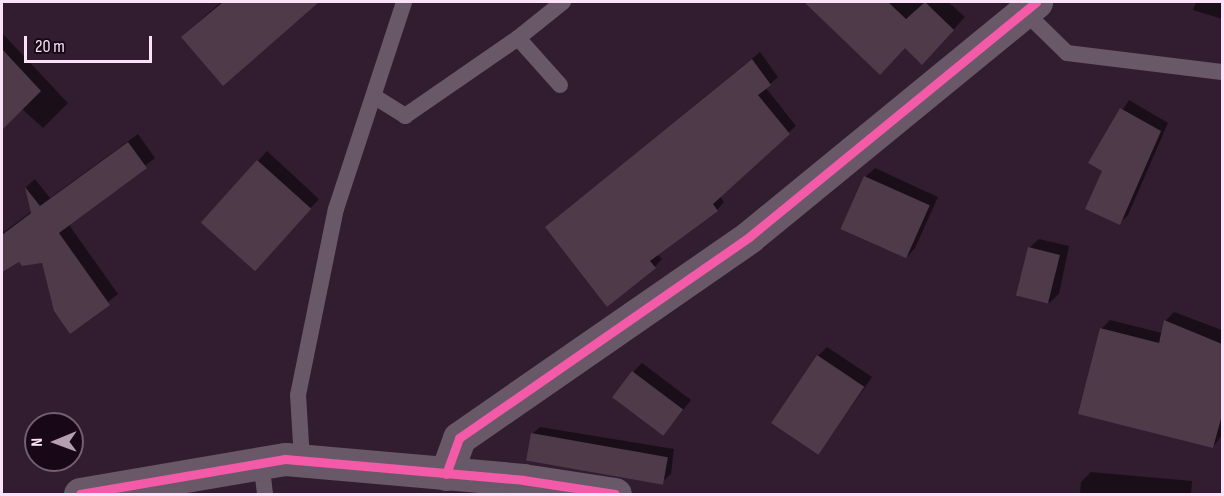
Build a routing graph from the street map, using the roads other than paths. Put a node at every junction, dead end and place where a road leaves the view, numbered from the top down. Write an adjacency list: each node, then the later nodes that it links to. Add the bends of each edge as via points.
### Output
1 (404, 2): 7 (lane)
2 (563, 2): 4 (lane)
3 (1030, 6): 5 (lane, via 1067,54); 10 (street, via 749,237 459,438)
4 (518, 38): 6 (lane); 7 (lane, via 405,116)
5 (1222, 72)
6 (560, 85)
7 (375, 97): 8 (lane, via 336,209 298,395)
8 (302, 460): 9 (street); 10 (street)
9 (261, 461): 11 (street); 12 (lane)
10 (446, 474): 13 (street, via 523,480)
11 (80, 495)
12 (266, 495)
13 (615, 495)

